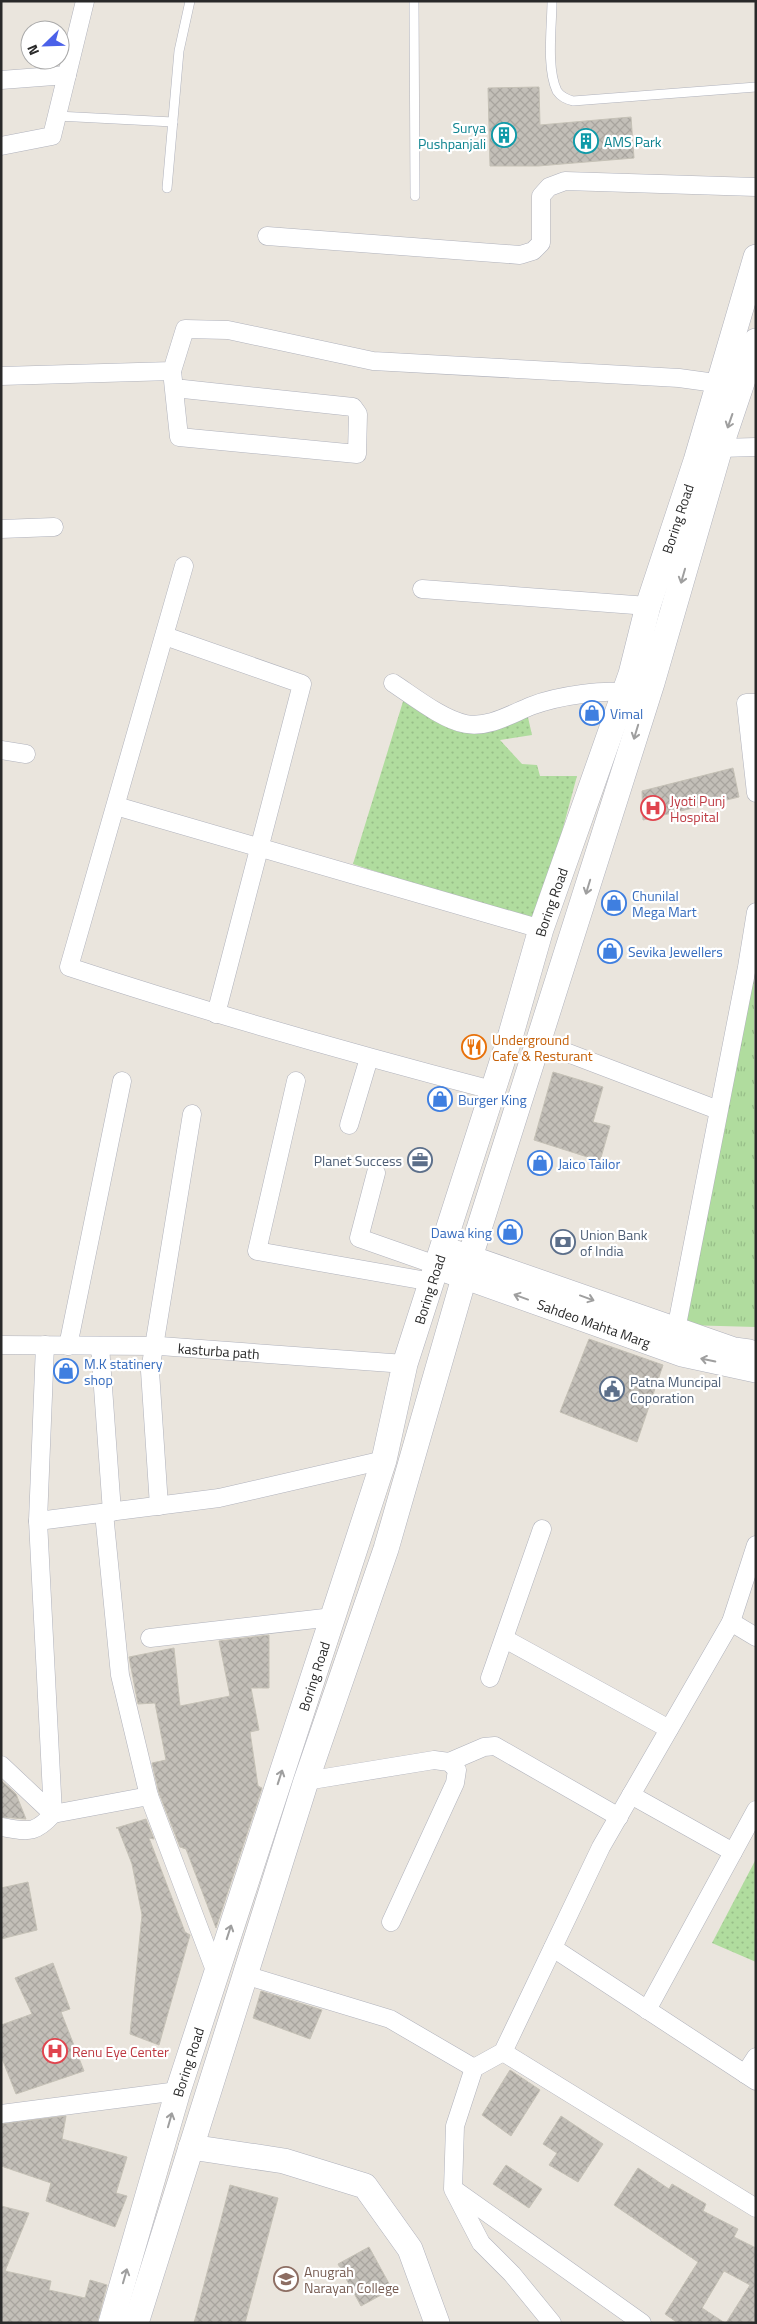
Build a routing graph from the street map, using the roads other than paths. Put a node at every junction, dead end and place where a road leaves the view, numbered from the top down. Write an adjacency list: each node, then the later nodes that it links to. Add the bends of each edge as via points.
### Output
1 (85, 1): 5 (street)
2 (190, 1): 9 (lane, via 179,51)
3 (414, 1): 13 (lane)
4 (552, 1): 7 (lane, via 552,60 558,92 564,99 572,101)
5 (67, 74): 6 (street); 8 (street)
6 (1, 80)
7 (756, 86)
8 (57, 116): 9 (lane); 10 (street, via 52,136)
9 (173, 122): 12 (lane)
10 (1, 146)
11 (756, 186): 14 (street, via 565,181 549,187 541,196 541,243 533,251 520,256)
12 (167, 188)
13 (415, 196)
14 (268, 236)
15 (756, 257): 19 (street, Boring Road)
16 (756, 341): 19 (street)
17 (1, 376): 18 (street)
18 (173, 380): 18 (street, via 179,437 357,454 358,414 353,407); 19 (street, via 185,329 228,330 373,360 679,378)
19 (730, 385): 21 (street, one-way to 21); 26 (street, Boring Road)
20 (756, 447): 21 (street)
21 (720, 448): 29 (street, one-way to 29)
22 (54, 527): 23 (street)
23 (1, 528)
24 (184, 566): 27 (street)
25 (422, 590): 26 (street)
26 (648, 606): 29 (street, Boring Road)
27 (165, 636): 34 (street); 35 (street, via 302,684)
28 (393, 683): 29 (street, via 448,718 476,725 501,719 548,700)
29 (636, 695): 37 (street, Boring Road); 39 (street, one-way to 39)
30 (756, 703): 33 (street, via 746,703)
31 (1, 750): 32 (street)
32 (26, 754)
33 (756, 793)
34 (116, 806): 35 (street); 38 (street, via 70,967)
35 (260, 846): 37 (street); 38 (street)
36 (756, 912): 44 (street)
37 (541, 928): 43 (street, Boring Road)
38 (216, 1014): 40 (street)
39 (539, 1042): 44 (street); 49 (street)
40 (369, 1058): 43 (street); 46 (street)
41 (122, 1081): 53 (street)
42 (296, 1081): 48 (street, via 257,1251)
43 (492, 1090): 48 (street, Boring Road)
44 (718, 1110): 50 (street)
45 (192, 1114): 55 (street)
46 (350, 1125)
47 (376, 1173): 48 (street, via 359,1238)
48 (436, 1265): 49 (street, Sahdeo Mahta Marg); 57 (street, Boring Road)
49 (467, 1267): 50 (street, Sahdeo Mahta Marg, one-way to 50); 58 (street, Sahdeo Mahta Marg, one-way to 49, via 682,1354); 74 (street, via 386,1549)
50 (676, 1330): 56 (street, Sahdeo Mahta Marg, via 734,1350)
51 (1, 1345): 52 (street, kasturba path)
52 (45, 1346): 53 (street, kasturba path); 62 (street)
53 (68, 1346): 54 (street, kasturba path)
54 (100, 1346): 55 (street, kasturba path); 61 (street)
55 (154, 1346): 57 (street, kasturba path); 60 (street, via 149,1382)
56 (756, 1353)
57 (405, 1364): 59 (street, Boring Road)
58 (756, 1370)
59 (384, 1460): 60 (street, via 218,1498); 65 (street, Boring Road)
60 (159, 1506): 61 (street)
61 (108, 1512): 62 (street); 76 (street, via 120,1675)
62 (38, 1521): 78 (street)
63 (542, 1529): 69 (street)
64 (756, 1545): 66 (street)
65 (333, 1617): 67 (street); 84 (street, Boring Road, one-way to 65)
66 (731, 1622): 68 (street); 71 (street)
67 (150, 1638)
68 (756, 1638)
69 (505, 1639): 70 (street); 71 (street)
70 (490, 1678)
71 (669, 1729): 75 (street)
72 (450, 1762): 74 (street, via 434,1760); 79 (street, via 484,1747 495,1746); 82 (street, via 457,1770 455,1783)
73 (1, 1765): 78 (street)
74 (306, 1781): 85 (street)
75 (631, 1795): 79 (street); 81 (street)
76 (149, 1796): 78 (street); 84 (street)
77 (756, 1810): 81 (street)
78 (53, 1814): 80 (street, via 34,1830)
79 (619, 1816): 83 (street)
80 (1, 1827)
81 (733, 1852): 86 (street)
82 (391, 1922)
83 (553, 1948): 86 (street); 87 (street)
84 (216, 1973): 91 (street, Boring Road)
85 (245, 1975): 89 (street, via 390,2019); 93 (street)
86 (647, 2010): 90 (street)
87 (503, 2052): 89 (street); 95 (street)
88 (756, 2057): 90 (street)
89 (474, 2068): 94 (street, via 455,2126)
90 (750, 2077)
91 (178, 2091): 92 (street); 96 (street, Boring Road, one-way to 91)
92 (1, 2114)
93 (191, 2147): 97 (street); 98 (street, via 284,2161 364,2186 410,2249)
94 (453, 2188): 99 (street, via 481,2243 512,2274); 100 (street)
95 (756, 2208)
96 (111, 2323)
97 (136, 2323)
98 (437, 2323)
99 (552, 2323)
100 (642, 2323)

